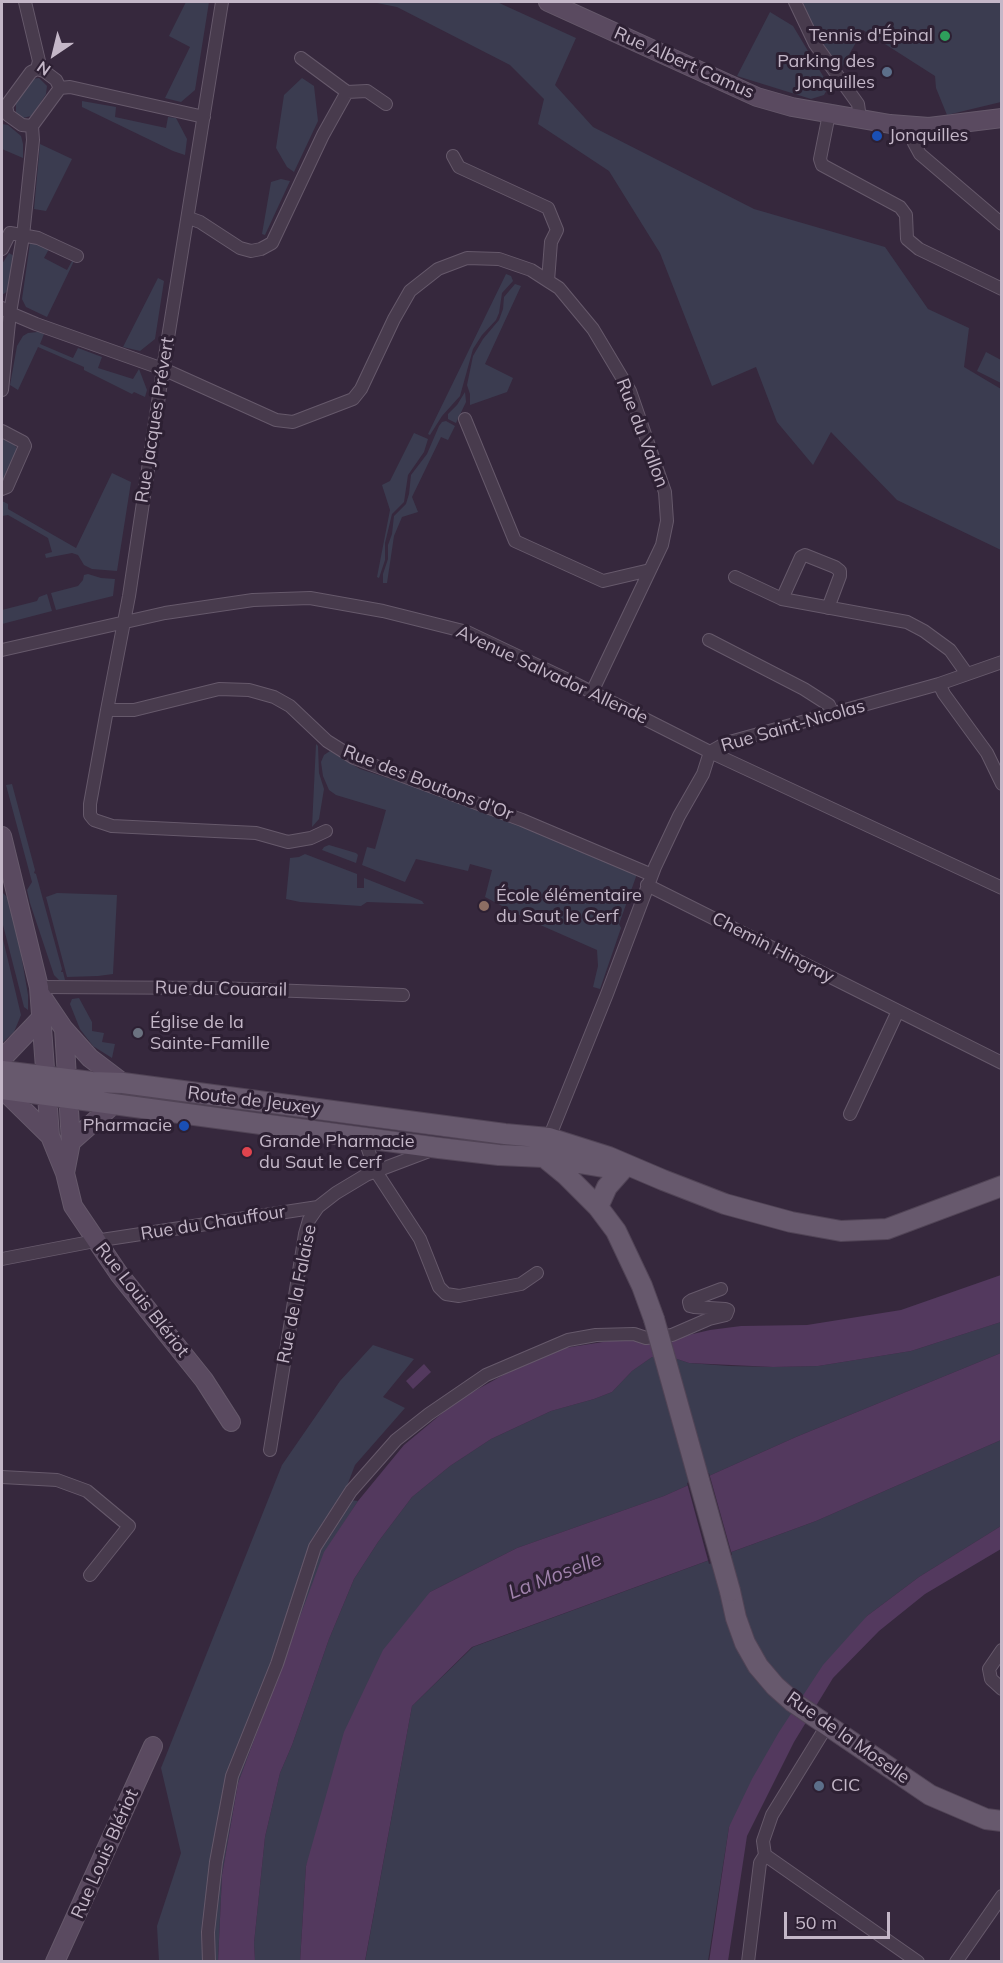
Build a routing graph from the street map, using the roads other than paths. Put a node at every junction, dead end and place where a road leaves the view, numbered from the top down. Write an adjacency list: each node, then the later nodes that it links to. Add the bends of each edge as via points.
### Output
1 (25, 2): 6 (street, via 39,61)
2 (222, 2): 12 (street, Rue Jacques Prévert)
3 (549, 2): 11 (street, Rue Albert Camus, via 757,97)
4 (795, 2): 13 (street, via 815,44 858,104)
5 (301, 58): 8 (street)
6 (37, 69): 7 (street, via 56,80); 10 (street)
7 (60, 88): 12 (street); 15 (street)
8 (347, 92): 9 (street, via 367,91); 18 (street, via 272,243 251,251 240,248)
9 (386, 104)
10 (4, 112): 15 (street, via 22,126)
11 (829, 114): 13 (street, Rue Albert Camus); 24 (street, via 822,165 900,207 906,215 907,238 919,249)
12 (204, 117): 18 (street, Rue Jacques Prévert)
13 (860, 118): 16 (street, Rue Albert Camus)
14 (1002, 118): 16 (street, Rue Albert Camus, via 929,128)
15 (33, 126): 20 (street)
16 (913, 126): 19 (street, via 914,143 920,154)
17 (453, 156): 23 (street, via 459,167 548,208 557,230 550,242)
18 (189, 218): 26 (street, Rue Jacques Prévert)
19 (1002, 224)
20 (23, 236): 21 (street, via 10,233); 22 (street, via 38,238); 25 (street)
21 (2, 249)
22 (77, 256)
23 (548, 281): 26 (street, Rue du Vallon, via 531,270 499,259 467,258 438,269 410,291 353,399 293,422 276,420); 31 (street, Rue du Vallon, via 559,288 592,329 614,363 630,391 659,473 667,521 662,545)
24 (1002, 289)
25 (6, 310): 26 (street, Rue du Vallon); 27 (street)
26 (163, 369): 35 (street, Rue Jacques Prévert)
27 (2, 390)
28 (465, 419): 31 (street, via 515,541 603,581)
29 (2, 431): 30 (street, via 26,446 7,487)
30 (2, 489)
31 (650, 570): 41 (street, Rue du Vallon)
32 (735, 577): 33 (street)
33 (782, 599): 34 (street); 34 (street, via 805,555 840,571)
34 (828, 608): 39 (street, via 907,622 950,650)
35 (123, 622): 37 (street, Avenue Salvador Allende); 41 (street, Avenue Salvador Allende, via 253,600 310,598 467,632); 42 (street)
36 (709, 640): 43 (street, via 804,689 829,705)
37 (2, 650)
38 (1002, 662): 39 (street, Rue Saint-Nicolas)
39 (967, 674): 40 (street, Rue Saint-Nicolas)
40 (939, 684): 43 (street, Rue Saint-Nicolas); 45 (street, via 987,753)
41 (592, 692): 44 (street, Avenue Salvador Allende)
42 (107, 710): 46 (street, via 90,804 94,820 111,826 256,833 288,842); 48 (street, Rue des Boutons d'Or, via 134,710 219,689 249,690 274,697 354,758 522,820)
43 (833, 714): 44 (street, Rue Saint-Nicolas, via 726,742)
44 (710, 752): 48 (street, Rue Saint-Nicolas, via 703,774); 49 (street, Avenue Salvador Allende)
45 (1002, 784)
46 (326, 831)
47 (2, 836): 50 (street)
48 (649, 880): 52 (street, Chemin Hingray); 68 (street, Rue Saint-Nicolas)
49 (1002, 888)
50 (40, 990): 51 (street, Rue du Couarail, via 217,988); 53 (street, Rue Louis Blériot); 54 (street)
51 (403, 995)
52 (897, 1011): 56 (street, Chemin Hingray); 64 (street)
53 (42, 1017): 55 (street); 58 (street, Rue Louis Blériot)
54 (64, 1029): 59 (street, via 90,1058); 61 (street, Rue Louis Blériot)
55 (2, 1059)
56 (1002, 1063)
57 (2, 1071): 58 (main road, Route de Jeuxey)
58 (46, 1076): 61 (main road, Route de Jeuxey); 62 (street, Rue Louis Blériot)
59 (123, 1083): 61 (main road, Route de Jeuxey); 65 (main road, Route de Jeuxey)
60 (2, 1089): 62 (main road, Route de Jeuxey); 66 (street, Rue Louis Blériot)
61 (68, 1089): 62 (main road, Route de Jeuxey); 63 (main road, Route de Jeuxey); 69 (street, Rue Louis Blériot)
62 (47, 1096): 66 (street, Rue Louis Blériot)
63 (114, 1104): 67 (main road, Route de Jeuxey); 69 (street)
64 (850, 1114)
65 (506, 1134): 68 (main road, Route de Jeuxey); 72 (main road)
66 (50, 1136): 75 (street, Rue Louis Blériot)
67 (364, 1137): 70 (main road, Route de Jeuxey); 73 (street)
68 (549, 1138): 72 (street); 72 (street); 76 (main road, Route de Jeuxey)
69 (71, 1142): 75 (street, Rue Louis Blériot)
70 (439, 1148): 71 (main road, Route de Jeuxey); 73 (street, Rue de la Falaise)
71 (499, 1155): 72 (main road); 82 (main road, via 544,1173 570,1191)
72 (543, 1158): 74 (main road); 79 (main road)
73 (375, 1170): 78 (street, Rue de la Falaise); 83 (street, via 420,1239 439,1287 446,1294 459,1296 521,1284)
74 (621, 1170): 76 (main road); 79 (main road)
75 (65, 1173): 80 (street, Rue Louis Blériot, via 73,1206)
76 (645, 1173): 77 (main road, via 725,1204 841,1231 887,1229)
77 (1002, 1186)
78 (318, 1207): 80 (street, Rue du Chauffour); 86 (street, Rue de la Falaise, via 305,1234)
79 (598, 1207): 82 (main road, via 616,1231)
80 (95, 1241): 81 (street, Rue du Chauffour); 85 (street, Rue Louis Blériot, via 204,1380)
81 (2, 1259)
82 (629, 1260): 93 (main road, Rue de la Moselle, bridge, via 654,1318 745,1643 775,1686)
83 (537, 1274)
84 (721, 1289): 100 (street, via 689,1302 694,1308 728,1310 726,1315 672,1335 596,1335 568,1340 486,1375 396,1440 351,1491 315,1547 277,1664 232,1776 216,1862 208,1932)
85 (231, 1422)
86 (270, 1450)
87 (2, 1477): 88 (street, via 57,1480 87,1491 129,1526)
88 (90, 1575)
89 (1002, 1650): 90 (street)
90 (989, 1669): 91 (street); 92 (street, via 991,1679)
91 (1002, 1674)
92 (1002, 1689)
93 (823, 1721): 95 (main road, Rue de la Moselle, via 930,1795); 97 (street, via 772,1815 763,1841)
94 (153, 1746): 99 (street, Rue Louis Blériot)
95 (994, 1820): 96 (main road, Rue de la Moselle)
96 (1002, 1832)
97 (765, 1855): 101 (street, via 760,1863); 102 (street)
98 (1002, 1896): 103 (street)
99 (55, 1962)
100 (209, 1962)
101 (748, 1962)
102 (918, 1962)
103 (956, 1962)

